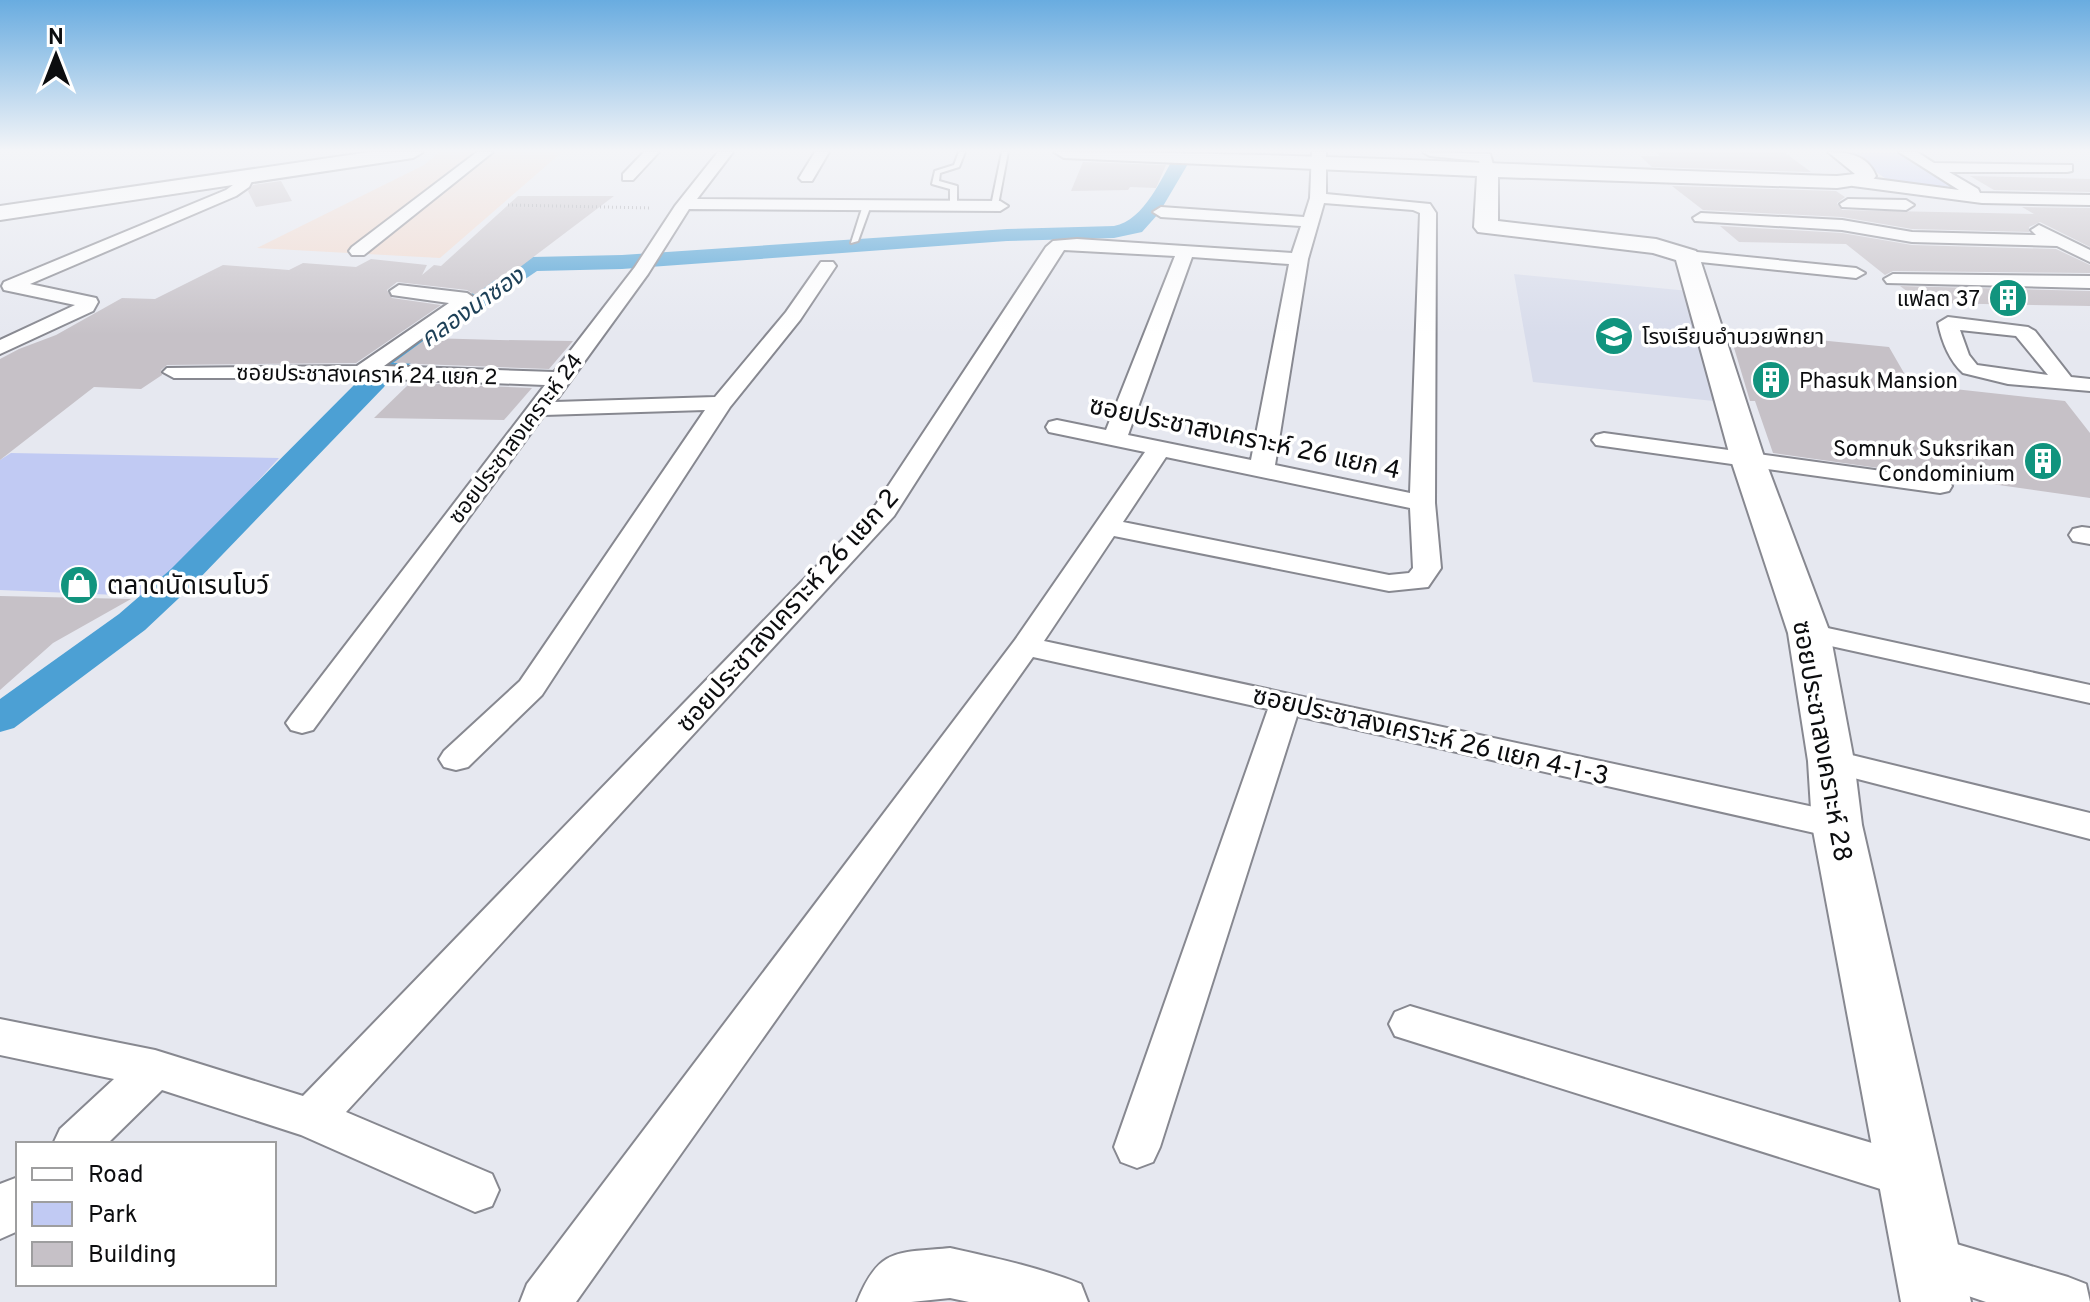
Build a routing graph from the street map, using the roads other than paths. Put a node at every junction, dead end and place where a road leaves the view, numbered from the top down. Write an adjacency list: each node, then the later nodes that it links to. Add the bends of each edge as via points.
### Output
1 (183, 213): 24 (street)
2 (407, 213): 16 (street)
3 (679, 213): 29 (street, ซอยประชาสงเคราะห์ 24)
4 (864, 213): 15 (lane)
5 (1172, 213): 11 (street)
6 (1314, 213): 11 (street)
7 (1428, 213): 41 (street)
8 (1487, 213): 13 (street, via 1486,227 1656,246)
9 (1991, 213): 10 (street)
10 (2011, 214): 14 (street)
11 (1312, 222): 19 (street)
12 (2090, 234): 14 (street)
13 (1694, 237): 14 (street, via 1859,227 1912,237); 21 (street); 38 (street, ซอยประชาสงเคราะห์ 28)
14 (2050, 237): 18 (street)
15 (854, 241)
16 (358, 251)
17 (1186, 251): 19 (street, ซอยประชาสงเคราะห์ 26 แยก 2); 35 (street); 55 (street, ซอยประชาสงเคราะห์ 26 แยก 2, via 1077,244 1052,251 885,511)
18 (2090, 257)
19 (1299, 259): 39 (street)
20 (827, 266): 32 (street)
21 (1856, 273)
22 (1893, 279): 23 (street)
23 (2090, 282)
24 (6, 286): 26 (street, via 89,302)
25 (399, 291): 28 (street, via 467,299)
26 (0, 348)
27 (174, 372): 28 (street, ซอยประชาสงเคราห์ 24 แยก 2)
28 (362, 372): 29 (street, ซอยประชาสงเคราห์ 24 แยก 2)
29 (561, 379): 33 (street, ซอยประชาสงเคราะห์ 24)
30 (2064, 382): 30 (street, via 1971,370 1948,323 2021,331); 31 (street)
31 (2090, 385)
32 (721, 403): 33 (street); 48 (street, via 531,688)
33 (537, 409): 47 (street, ซอยประชาสงเคราะห์ 24)
34 (1057, 427): 35 (street, ซอยประชาสงเคราะห์ 26 แยก 4)
35 (1115, 438): 37 (street, ซอยประชาสงเคราะห์ 26 แยก 4)
36 (1604, 440): 38 (street)
37 (1161, 447): 39 (street, ซอยประชาสงเคราะห์ 26 แยก 4); 42 (street)
38 (1748, 460): 40 (street); 43 (street, ซอยประชาสงเคราะห์ 28)
39 (1262, 468): 41 (street, ซอยประชาสงเคราะห์ 26 แยก 4)
40 (1940, 486)
41 (1422, 503): 42 (street, via 1427,568 1418,581 1389,583)
42 (1106, 527): 44 (street)
43 (1809, 633): 45 (street); 49 (street, ซอยประชาสงเคราะห์ 28)
44 (1026, 646): 46 (street, ซอยประชาสงเคราะห์ 26 แยก 4-1-3); 64 (street)
45 (2086, 694)
46 (1286, 702): 50 (street, ซอยประชาสงเคราะห์ 26 แยก 4-1-3); 57 (street)
47 (302, 723)
48 (456, 759)
49 (1831, 761): 50 (street, ซอยประชาสงเคราะห์ 28); 51 (street)
50 (1837, 825): 58 (street, ซอยประชาสงเคราะห์ 28)
51 (2090, 826)
52 (1410, 1024): 58 (street)
53 (0, 1037): 54 (street)
54 (155, 1069): 55 (street); 56 (street)
55 (311, 1118): 59 (street)
56 (78, 1142)
57 (1137, 1147)
58 (1909, 1176): 62 (street, ซอยประชาสงเคราะห์ 28)
59 (475, 1190)
60 (16, 1201): 61 (street)
61 (0, 1216)
62 (1931, 1281): 66 (street)
63 (1049, 1297): 65 (street, via 950,1273 898,1278)
64 (545, 1302)
65 (882, 1302)
66 (2068, 1302)

